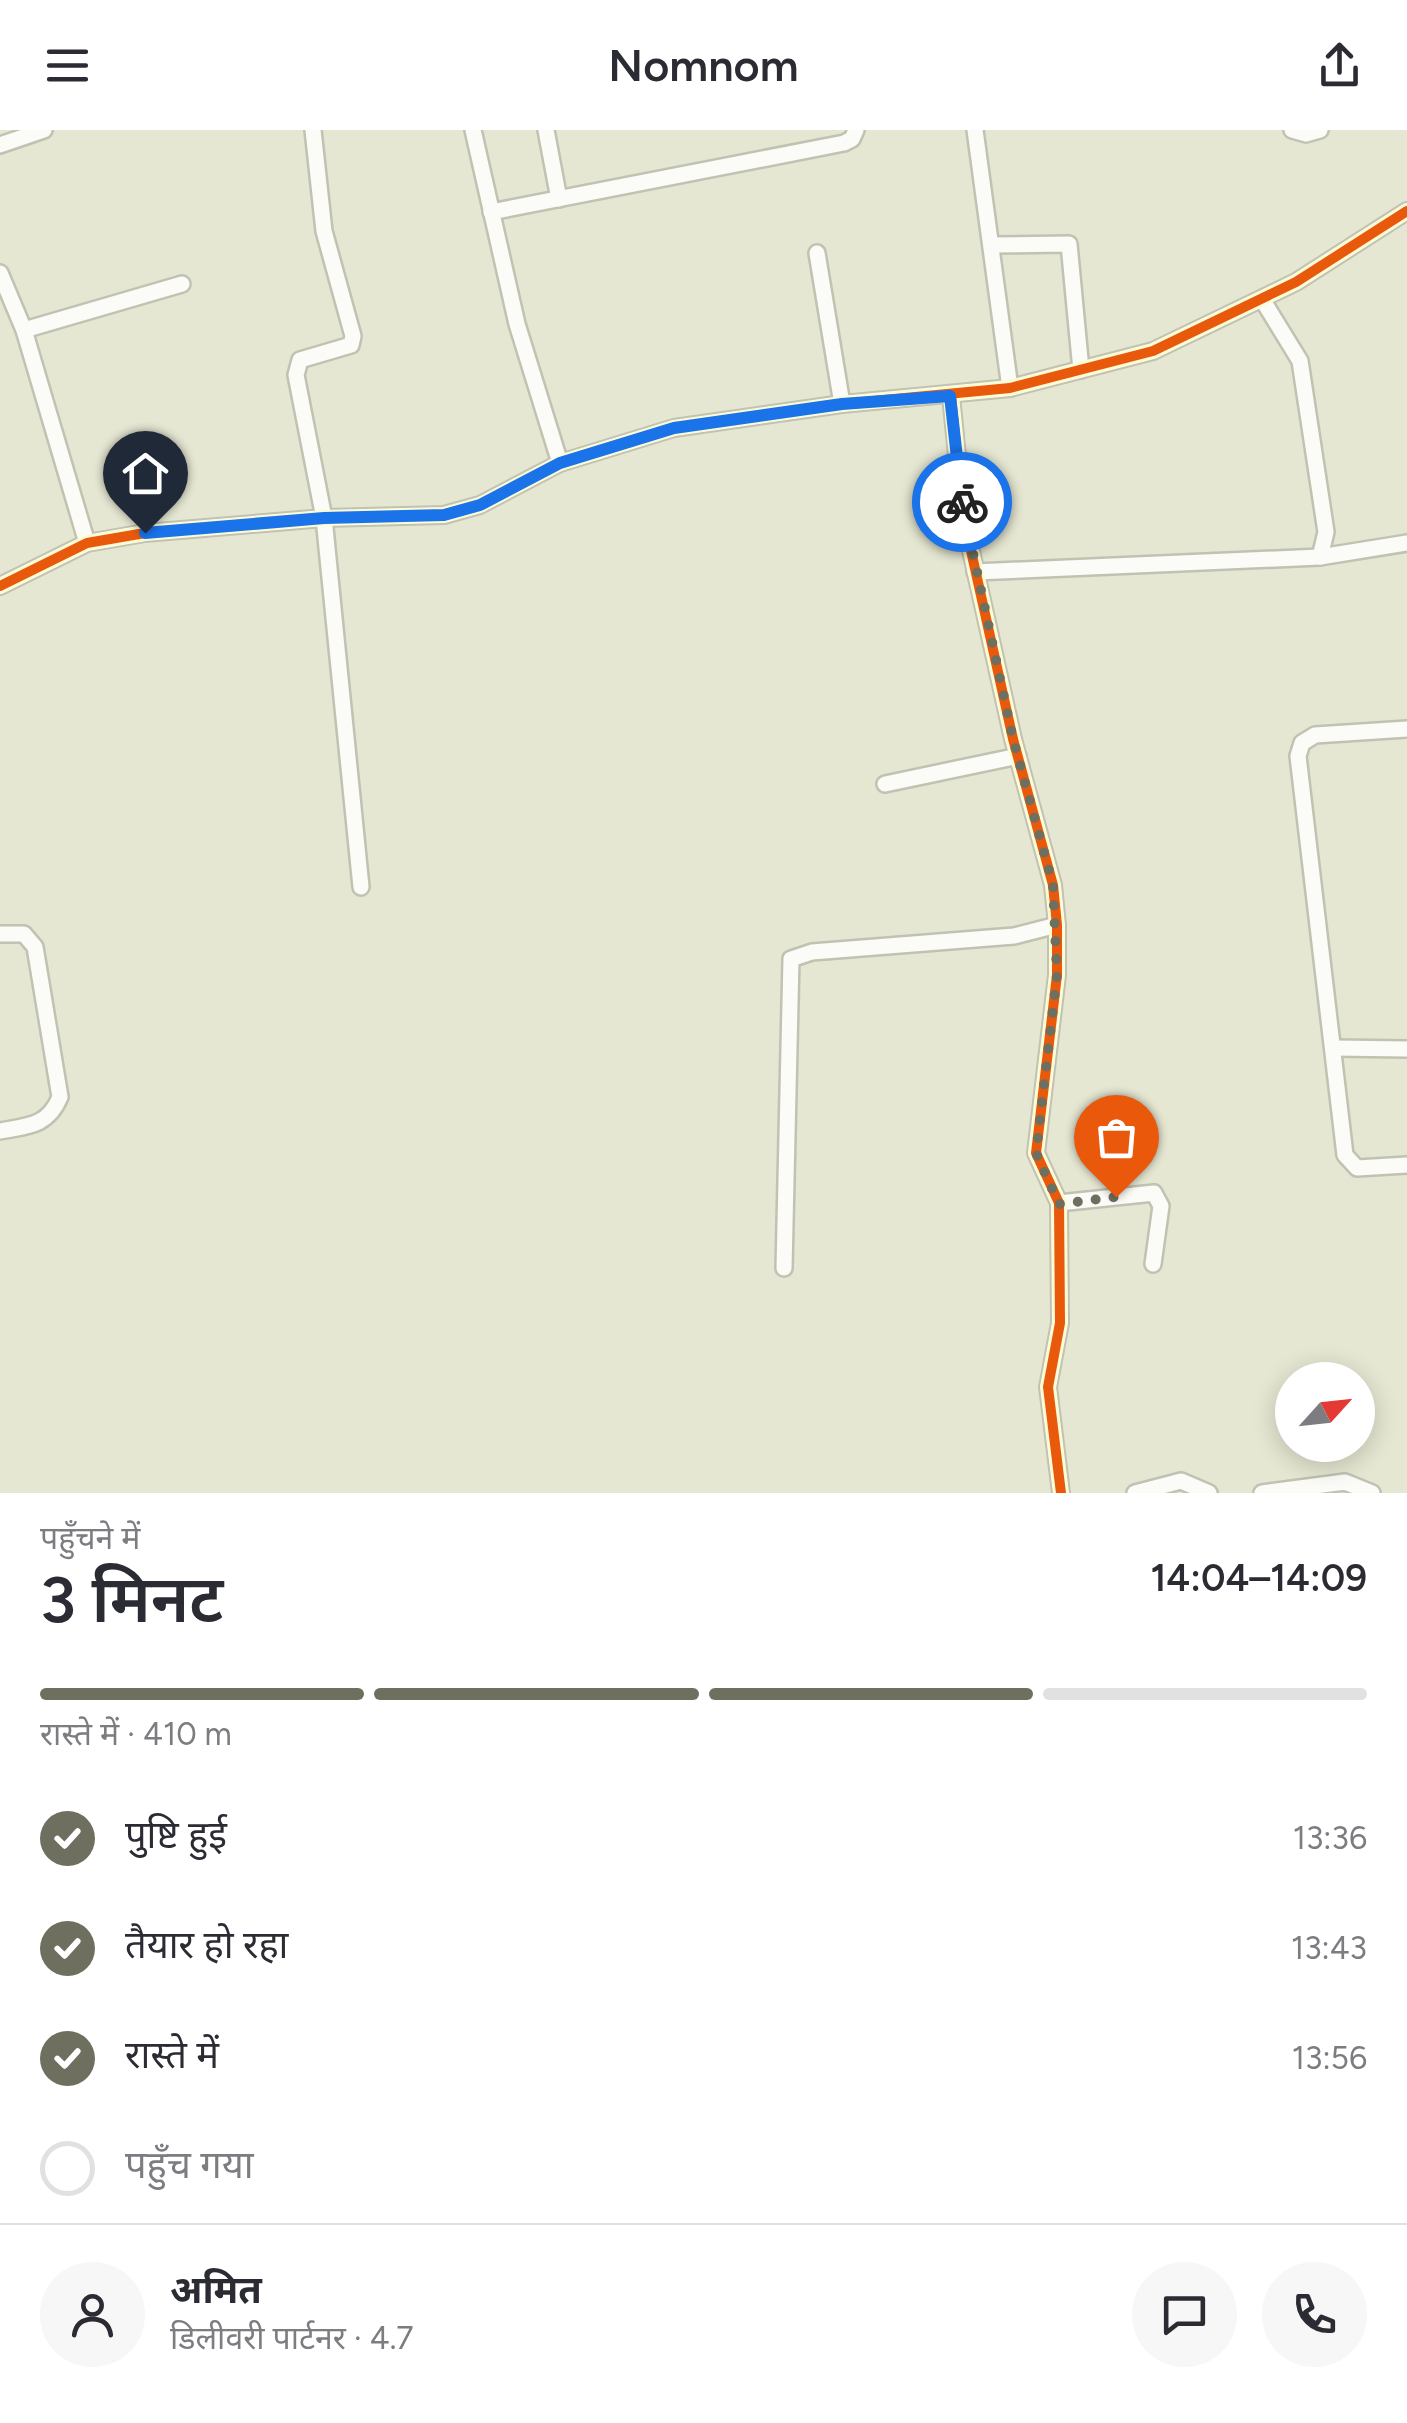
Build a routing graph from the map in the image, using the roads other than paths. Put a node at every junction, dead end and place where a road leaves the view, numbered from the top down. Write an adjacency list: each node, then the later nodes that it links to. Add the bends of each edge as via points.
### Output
1 (44, 130): 9 (street)
2 (312, 130): 24 (street, via 324,231 353,336 342,351 296,366)
3 (474, 130): 12 (street)
4 (546, 130): 10 (street)
5 (856, 130): 10 (street, via 844,144)
6 (975, 130): 13 (street)
7 (1292, 130): 8 (street)
8 (1320, 130)
9 (0, 144)
10 (560, 199): 12 (street)
11 (1407, 210): 17 (street)
12 (492, 212): 23 (street, via 517,324)
13 (991, 246): 19 (street, via 1068,244); 20 (street)
14 (816, 253): 22 (street)
15 (0, 274): 18 (street)
16 (182, 284): 18 (street)
17 (1262, 299): 19 (street, via 1179,341); 27 (street, via 1300,362 1326,532)
18 (24, 330): 26 (street)
19 (1081, 370): 20 (street)
20 (1010, 388): 21 (street)
21 (950, 396): 22 (street); 28 (street)
22 (842, 404): 23 (street, via 674,428)
23 (560, 463): 24 (street, via 480,505 444,515)
24 (324, 518): 26 (street); 33 (street)
25 (1407, 542): 27 (street)
26 (87, 543): 29 (street)
27 (1320, 558): 28 (street)
28 (976, 572): 31 (street)
29 (0, 586)
30 (1407, 729): 36 (street, via 1315,736 1302,743 1298,756)
31 (1018, 756): 32 (street); 34 (street, via 1053,885)
32 (885, 784)
33 (361, 887)
34 (1057, 925): 40 (street, via 1036,1153); 42 (street, via 1014,936 791,959)
35 (0, 934): 38 (street, via 24,934 36,948 60,1098 40,1124)
36 (1334, 1048): 37 (street); 39 (street, via 1350,1162 1357,1168)
37 (1407, 1049)
38 (0, 1131)
39 (1407, 1165)
40 (1059, 1204): 41 (street, via 1154,1193 1161,1206); 43 (street, via 1060,1323 1048,1388)
41 (1153, 1264)
42 (784, 1268)
43 (1061, 1493)
44 (1134, 1493): 45 (street, via 1182,1482)
45 (1209, 1493)
46 (1262, 1493): 47 (street, via 1333,1482)
47 (1372, 1493)

